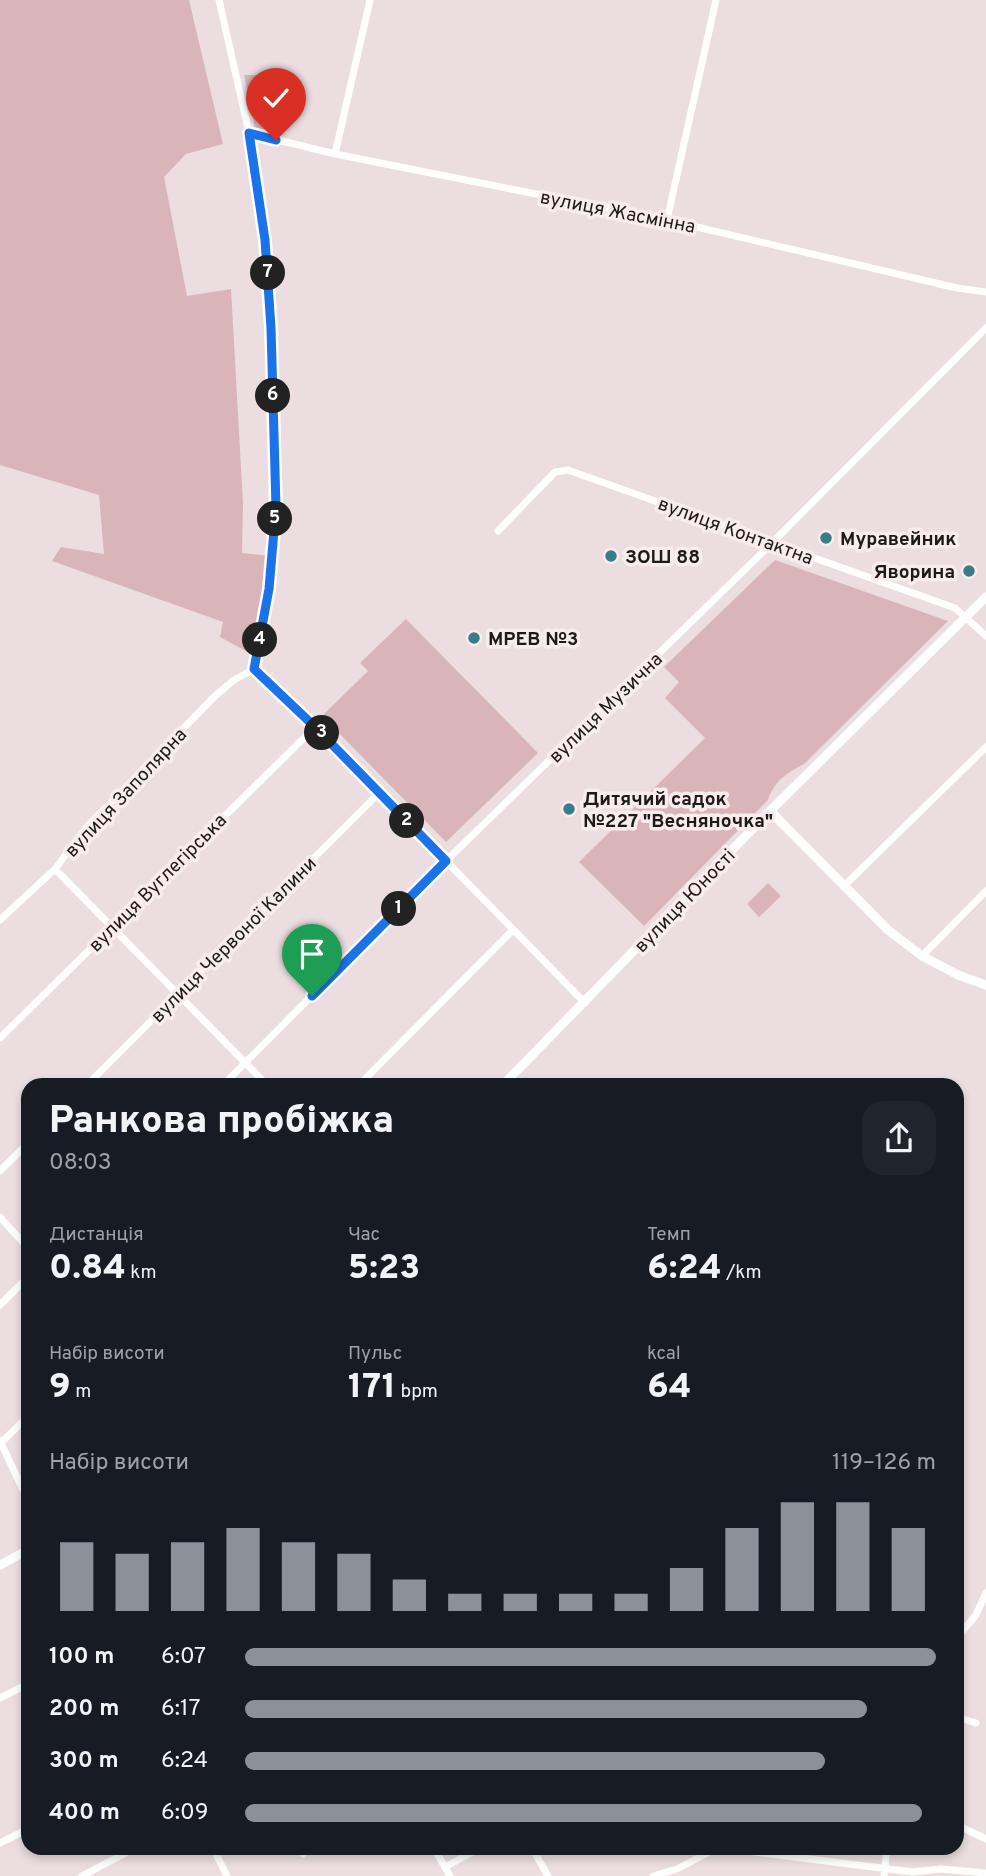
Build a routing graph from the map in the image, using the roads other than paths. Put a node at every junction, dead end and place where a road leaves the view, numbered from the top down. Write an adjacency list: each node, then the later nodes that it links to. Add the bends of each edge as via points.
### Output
1 (219, 0): 4 (street)
2 (370, 0): 5 (street)
3 (716, 0): 6 (street)
4 (249, 133): 5 (street, вулиця Жасмінна); 14 (street, via 265,240 276,507 269,589)
5 (335, 154): 6 (street, вулиця Жасмінна)
6 (667, 220): 7 (street, вулиця Жасмінна)
7 (986, 292)
8 (986, 328): 10 (street, вулиця Музична)
9 (498, 531): 10 (street, вулиця Контактна, via 562,470)
10 (772, 543): 12 (street, вулиця Контактна, via 955,608); 19 (street, вулиця Музична)
11 (986, 597): 12 (street, вулиця Юності)
12 (967, 617): 13 (street, вулиця Контактна); 18 (street, вулиця Юності)
13 (986, 636)
14 (254, 669): 15 (street); 20 (street, вулиця Заполярна, via 206,704 85,829)
15 (315, 727): 17 (street); 24 (street, вулиця Вуглегірська)
16 (986, 747): 21 (street)
17 (379, 793): 19 (street); 28 (street, вулиця Червоної Калини)
18 (769, 811): 21 (street); 29 (street, вулиця Юності)
19 (446, 861): 25 (street); 31 (street, вулиця Музична)
20 (55, 869): 23 (street, вулиця Заполярна); 24 (street)
21 (845, 885): 26 (street, via 888,930)
22 (986, 891): 26 (street)
23 (0, 920)
24 (111, 926): 28 (street); 30 (street, вулиця Вуглегірська)
25 (513, 930): 29 (street); 35 (street)
26 (922, 956): 27 (street)
27 (986, 985)
28 (178, 995): 31 (street); 32 (street, вулиця Червоної Калини)
29 (585, 1003): 36 (street, вулиця Юності)
30 (0, 1038)
31 (245, 1063): 33 (street, вулиця Музична); 34 (street)
32 (94, 1078)
33 (230, 1078)
34 (260, 1078)
35 (366, 1078)
36 (510, 1078)
37 (21, 1150): 38 (street)
38 (0, 1171)
39 (0, 1217): 40 (street)
40 (21, 1240)
41 (21, 1284): 42 (street)
42 (0, 1305)
43 (21, 1423): 44 (street)
44 (0, 1443): 45 (street)
45 (21, 1486)
46 (21, 1554): 47 (street)
47 (0, 1564)
48 (986, 1593): 49 (street)
49 (964, 1630)
50 (21, 1688): 51 (street)
51 (0, 1698)
52 (964, 1719): 53 (street)
53 (976, 1723)
54 (964, 1828): 56 (street)
55 (21, 1832): 57 (street)
56 (986, 1839)
57 (0, 1843)
58 (122, 1855): 69 (street)
59 (216, 1855): 70 (street)
60 (438, 1855): 66 (street)
61 (467, 1855): 66 (street)
62 (536, 1855): 72 (street)
63 (705, 1855): 73 (street)
64 (779, 1855): 65 (street)
65 (856, 1864): 67 (street); 74 (street)
66 (445, 1867): 71 (street)
67 (885, 1872): 68 (street, via 941,1869)
68 (986, 1873)
69 (82, 1876)
70 (227, 1876)
71 (450, 1876)
72 (548, 1876)
73 (653, 1876)
74 (855, 1876)

